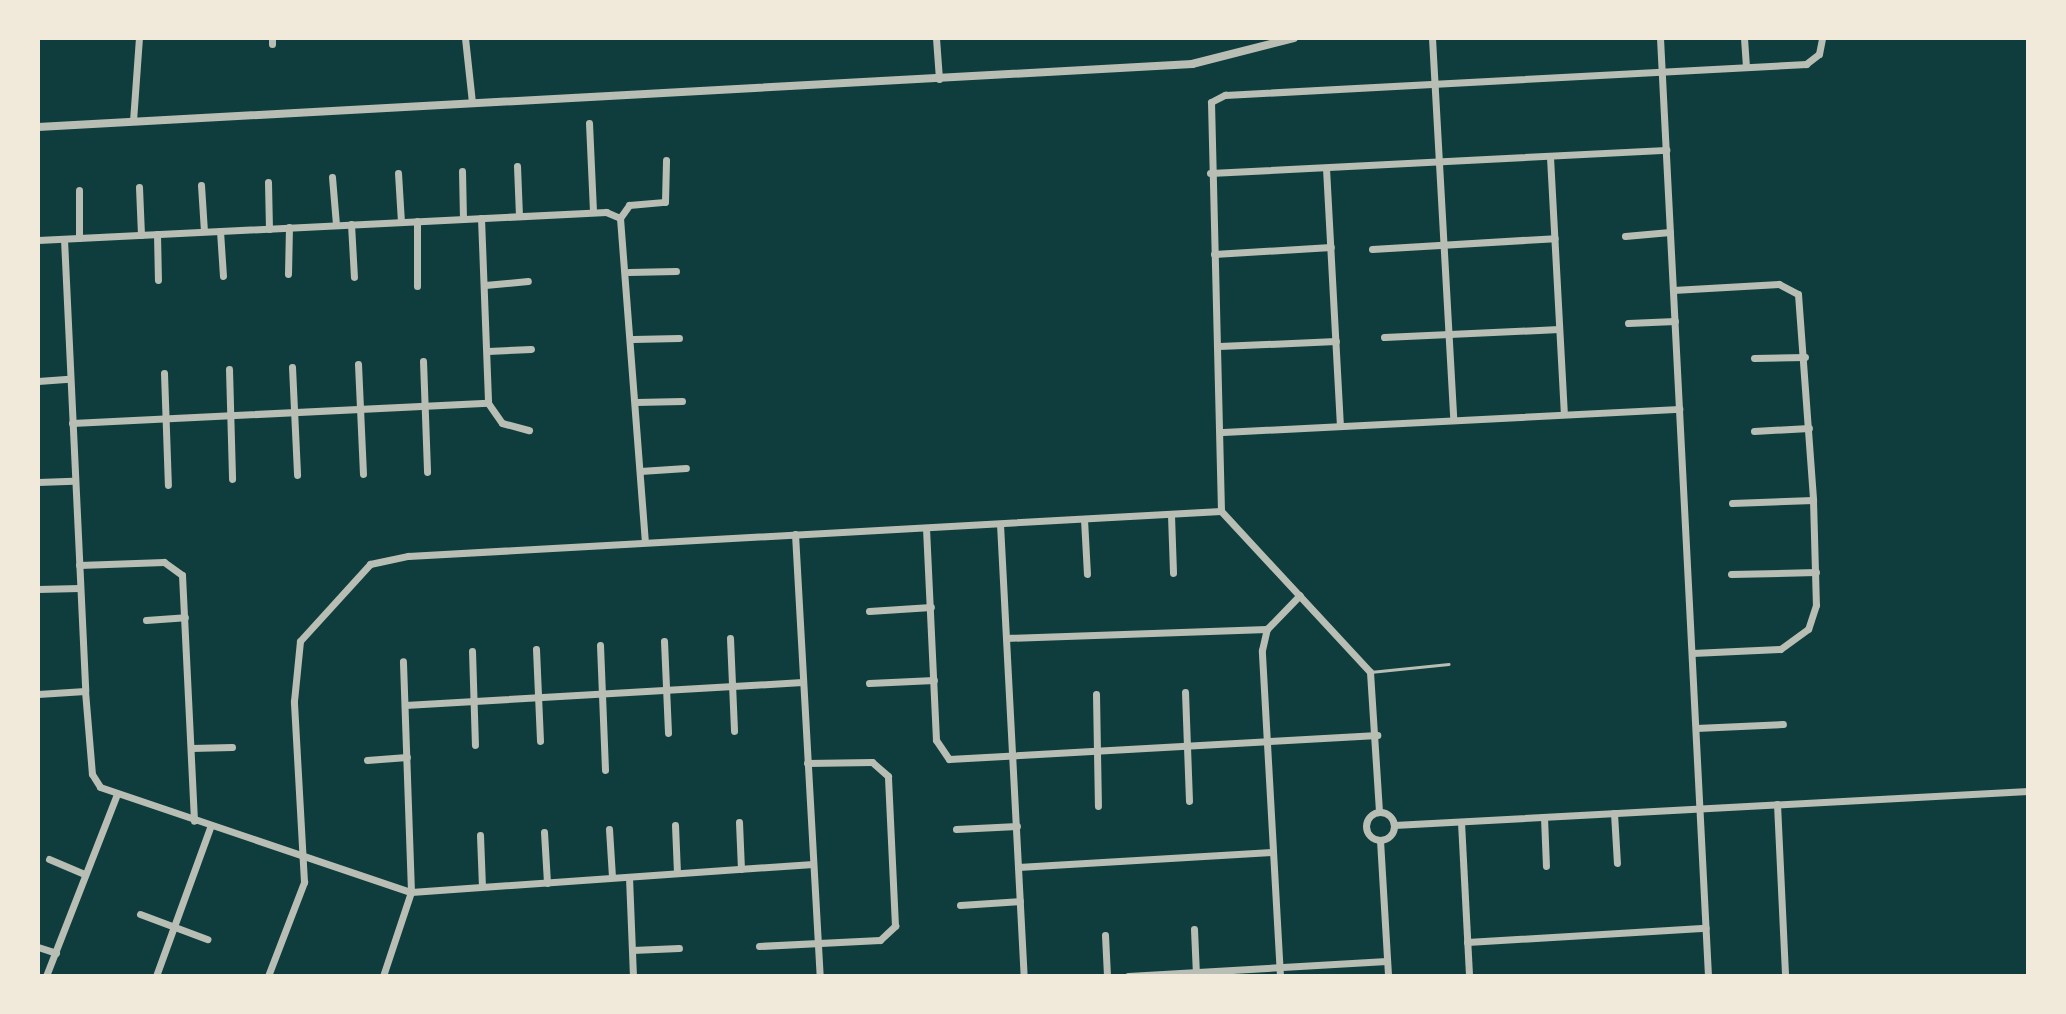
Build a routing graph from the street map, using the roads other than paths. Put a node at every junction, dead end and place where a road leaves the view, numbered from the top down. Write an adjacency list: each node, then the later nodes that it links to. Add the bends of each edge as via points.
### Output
1 (139, 38): 14 (street)
2 (465, 38): 13 (street)
3 (936, 38): 11 (street)
4 (1294, 38): 11 (street, via 1192,64)
5 (1432, 38): 12 (street)
6 (1660, 38): 10 (street)
7 (1744, 38): 9 (street)
8 (1822, 38): 9 (street, via 1811,63)
9 (1746, 65): 10 (street)
10 (1662, 69): 12 (street); 17 (street)
11 (939, 79): 13 (street)
12 (1435, 83): 20 (street); 25 (street, via 1218,98 1208,111)
13 (472, 102): 14 (street)
14 (133, 121): 16 (street)
15 (589, 123): 31 (street)
16 (38, 127)
17 (1666, 150): 18 (street); 44 (street)
18 (1550, 157): 20 (street); 49 (street)
19 (666, 160): 34 (street, via 665,202 629,205)
20 (1439, 162): 22 (street); 52 (street)
21 (517, 166): 32 (street)
22 (1326, 168): 25 (street); 53 (street)
23 (462, 171): 35 (street)
24 (398, 173): 37 (street)
25 (1210, 173): 55 (street)
26 (332, 177): 39 (street)
27 (268, 182): 41 (street)
28 (201, 185): 42 (street)
29 (139, 187): 46 (street)
30 (79, 190): 48 (street)
31 (593, 212): 32 (street); 34 (street)
32 (519, 216): 33 (street)
33 (481, 218): 35 (street); 63 (street)
34 (620, 218): 57 (street)
35 (463, 219): 36 (street)
36 (417, 221): 37 (street); 64 (street)
37 (401, 222): 38 (street)
38 (351, 224): 39 (street); 60 (street)
39 (336, 225): 40 (street)
40 (289, 227): 41 (street); 58 (street)
41 (269, 229): 43 (street)
42 (204, 231): 43 (street); 45 (street)
43 (220, 231): 59 (street)
44 (1670, 232): 47 (street); 65 (street)
45 (157, 234): 46 (street); 61 (street)
46 (141, 235): 48 (street)
47 (1625, 236)
48 (79, 238): 50 (street)
49 (1555, 238): 52 (street); 68 (street)
50 (64, 239): 51 (street); 84 (street)
51 (38, 240)
52 (1442, 246): 54 (street); 69 (street)
53 (1331, 247): 55 (street); 73 (street)
54 (1372, 249)
55 (1214, 254): 74 (street)
56 (676, 271): 57 (street)
57 (629, 272): 72 (street)
58 (288, 274)
59 (223, 276)
60 (354, 277)
61 (158, 280)
62 (528, 281): 63 (street)
63 (485, 285): 76 (street)
64 (417, 286)
65 (1673, 290): 66 (street); 77 (street, via 1791,287 1801,303)
66 (1675, 321): 67 (street); 91 (street)
67 (1628, 323)
68 (1559, 329): 69 (street); 93 (street)
69 (1448, 335): 70 (street); 95 (street)
70 (1384, 337)
71 (679, 338): 72 (street)
72 (633, 339): 87 (street)
73 (1336, 341): 74 (street); 98 (street)
74 (1219, 346): 102 (street)
75 (531, 349): 76 (street)
76 (488, 351): 88 (street)
77 (1805, 357): 78 (street); 99 (street)
78 (1754, 358)
79 (423, 361): 89 (street)
80 (358, 364): 90 (street)
81 (292, 367): 92 (street)
82 (229, 369): 94 (street)
83 (164, 373): 96 (street)
84 (69, 379): 85 (street); 97 (street)
85 (38, 381)
86 (682, 401): 87 (street)
87 (636, 402): 104 (street)
88 (488, 403): 89 (street); 100 (street, via 502,423)
89 (425, 406): 90 (street); 105 (street)
90 (360, 409): 92 (street); 106 (street)
91 (1679, 409): 93 (street); 140 (street)
92 (295, 413): 94 (street); 107 (street)
93 (1564, 414): 95 (street)
94 (229, 416): 96 (street); 108 (street)
95 (1453, 419): 98 (street)
96 (165, 420): 97 (street); 111 (street)
97 (72, 423): 109 (street)
98 (1340, 425): 102 (street)
99 (1809, 428): 101 (street); 112 (street)
100 (529, 430)
101 (1754, 431)
102 (1223, 432): 114 (street)
103 (686, 468): 104 (street)
104 (640, 471): 120 (street)
105 (427, 472)
106 (363, 474)
107 (297, 475)
108 (232, 479)
109 (73, 481): 110 (street); 121 (street)
110 (38, 482)
111 (168, 485)
112 (1813, 500): 113 (street); 122 (street)
113 (1732, 503)
114 (1221, 511): 115 (street); 128 (street)
115 (1171, 515): 116 (street); 123 (street)
116 (1084, 519): 117 (street); 124 (street)
117 (1000, 524): 118 (street); 135 (street)
118 (926, 528): 119 (street); 129 (street)
119 (795, 534): 120 (street); 145 (street)
120 (645, 541): 197 (street, via 392,557 360,571 307,629 296,662)
121 (79, 565): 126 (street); 131 (street, via 171,563 184,582)
122 (1816, 572): 125 (street); 140 (street, via 1815,614 1798,641 1780,649)
123 (1173, 573)
124 (1087, 574)
125 (1731, 574)
126 (79, 588): 127 (street); 149 (street)
127 (38, 589)
128 (1300, 595): 133 (street); 143 (street)
129 (931, 607): 130 (street); 144 (street)
130 (869, 611)
131 (185, 617): 132 (street); 166 (street)
132 (146, 620)
133 (1267, 629): 135 (street); 164 (street)
134 (730, 638): 147 (street)
135 (1006, 638): 169 (street)
136 (664, 641): 148 (street)
137 (600, 645): 152 (street)
138 (536, 649): 154 (street)
139 (472, 651): 155 (street)
140 (1692, 653): 158 (street)
141 (403, 661): 156 (street)
142 (1449, 664): 143 (lane)
143 (1370, 672): 161 (street)
144 (934, 680): 146 (street); 169 (street, via 942,756)
145 (802, 682): 147 (street); 172 (street)
146 (869, 683)
147 (732, 686): 148 (street); 159 (street)
148 (665, 690): 152 (street); 160 (street)
149 (85, 691): 151 (street); 175 (street, via 92,774)
150 (1185, 692): 167 (street)
151 (38, 694)
152 (602, 694): 154 (street); 173 (street)
153 (1096, 694): 168 (street)
154 (538, 697): 155 (street); 162 (street)
155 (473, 701): 156 (street); 163 (street)
156 (405, 705): 170 (street)
157 (1783, 724): 158 (street)
158 (1696, 728): 179 (street)
159 (734, 731)
160 (668, 733)
161 (1377, 735): 164 (street); 180 (street)
162 (540, 741)
163 (475, 745)
164 (1269, 745): 167 (street); 195 (street)
165 (232, 747): 166 (street)
166 (191, 748): 183 (street)
167 (1187, 748): 168 (street); 176 (street)
168 (1098, 752): 169 (street); 178 (street)
169 (1012, 756): 188 (street)
170 (407, 757): 171 (street); 209 (street)
171 (367, 760)
172 (807, 763): 199 (street); 219 (street, via 872,762 890,783 895,926 880,940)
173 (605, 770)
174 (2028, 791): 177 (street)
175 (116, 796): 183 (street); 204 (street)
176 (1189, 801)
177 (1777, 804): 179 (street); 240 (street)
178 (1098, 806)
179 (1699, 809): 181 (street); 214 (street)
180 (1379, 812): 187 (street); 194 (street, via 1365,827)
181 (1614, 813): 182 (street); 198 (street)
182 (1544, 817): 185 (street); 200 (street)
183 (194, 821): 189 (street)
184 (739, 822): 202 (street)
185 (1461, 822): 187 (street); 218 (street)
186 (675, 825): 203 (street)
187 (1394, 825): 194 (street)
188 (1017, 826): 191 (street); 201 (street)
189 (210, 828): 197 (street); 213 (street)
190 (609, 829): 205 (street)
191 (956, 829)
192 (544, 832): 207 (street)
193 (480, 835): 208 (street)
194 (1380, 840): 225 (street)
195 (1273, 852): 201 (street); 226 (street)
196 (49, 859): 204 (street)
197 (306, 861): 209 (street); 230 (street)
198 (1617, 863)
199 (813, 864): 202 (street); 219 (street)
200 (1546, 866)
201 (1018, 867): 210 (street)
202 (741, 869): 203 (street)
203 (677, 873): 206 (street)
204 (85, 874): 224 (street)
205 (612, 877): 206 (street); 207 (street)
206 (629, 877): 223 (street)
207 (547, 883): 208 (street)
208 (482, 886): 209 (street)
209 (411, 892): 231 (street)
210 (1020, 901): 211 (street); 234 (street)
211 (960, 905)
212 (140, 914): 213 (street)
213 (174, 926): 217 (street); 229 (street)
214 (1706, 928): 218 (street); 239 (street)
215 (1194, 929): 227 (street)
216 (1105, 935): 235 (street)
217 (207, 939)
218 (1467, 942): 238 (street)
219 (818, 944): 220 (street); 233 (street)
220 (759, 946)
221 (38, 947): 224 (street)
222 (679, 948): 223 (street)
223 (632, 950): 232 (street)
224 (56, 953): 228 (street)
225 (1387, 961): 226 (street); 237 (street)
226 (1279, 972): 227 (street)
227 (1196, 974): 236 (street)
228 (46, 976)
229 (156, 976)
230 (268, 976)
231 (383, 976)
232 (633, 976)
233 (820, 976)
234 (1024, 976)
235 (1107, 976)
236 (1128, 976)
237 (1388, 976)
238 (1469, 976)
239 (1708, 976)
240 (1785, 976)

